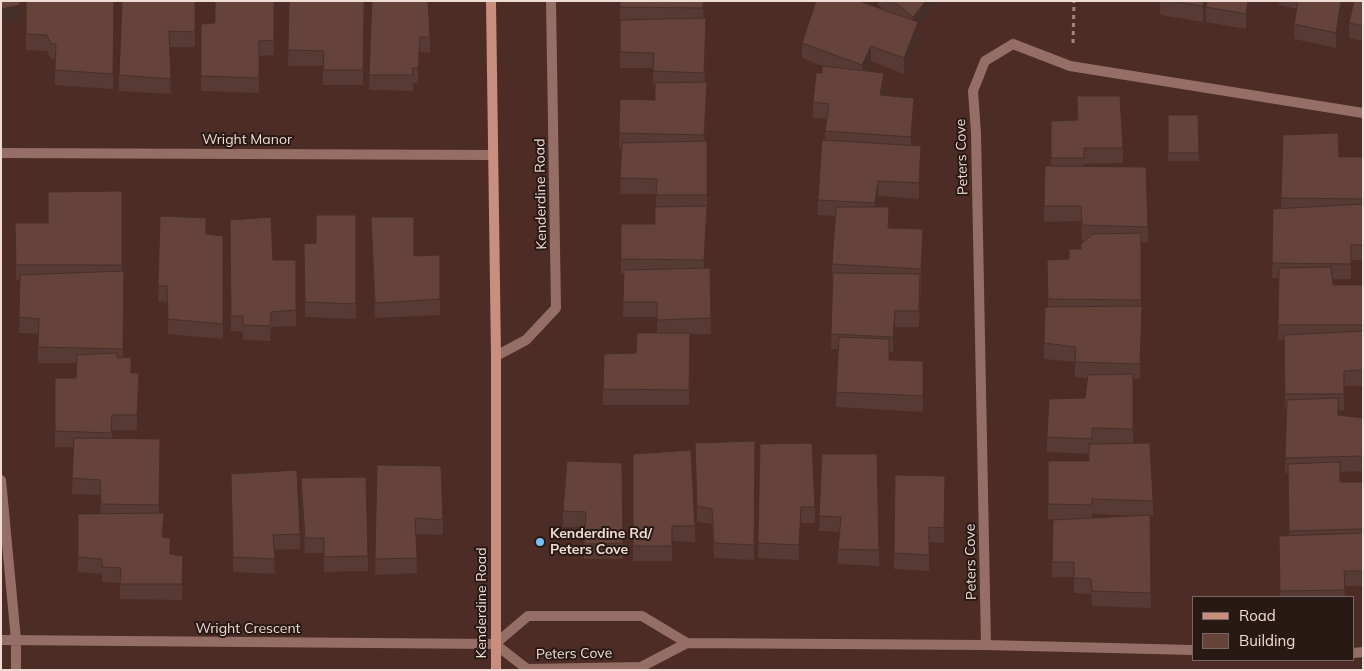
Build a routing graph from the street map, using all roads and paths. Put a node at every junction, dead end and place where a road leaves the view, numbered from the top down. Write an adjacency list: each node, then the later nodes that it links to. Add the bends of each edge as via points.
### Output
1 (491, 1): 7 (street, Kenderdine Road)
2 (551, 1): 8 (street, Kenderdine Road, via 556,308 526,340)
3 (1074, 1): 4 (path)
4 (1074, 30)
5 (1363, 113): 14 (street, Peters Cove, via 1070,66 1013,44 986,61 973,91)
6 (1, 154): 7 (street, Wright Manor)
7 (492, 155): 8 (street, Kenderdine Road)
8 (496, 356): 13 (street, Kenderdine Road)
9 (1, 480): 11 (street)
10 (1, 640): 11 (street, Wright Crescent)
11 (16, 640): 13 (street, Wright Crescent); 16 (street)
12 (687, 643): 13 (street, Peters Cove, via 641,667 527,668); 13 (street, via 642,616 528,616); 14 (street, Peters Cove)
13 (495, 644): 17 (street, Kenderdine Road)
14 (986, 645): 15 (street, Peters Cove)
15 (1192, 650)
16 (16, 670)
17 (496, 670)

